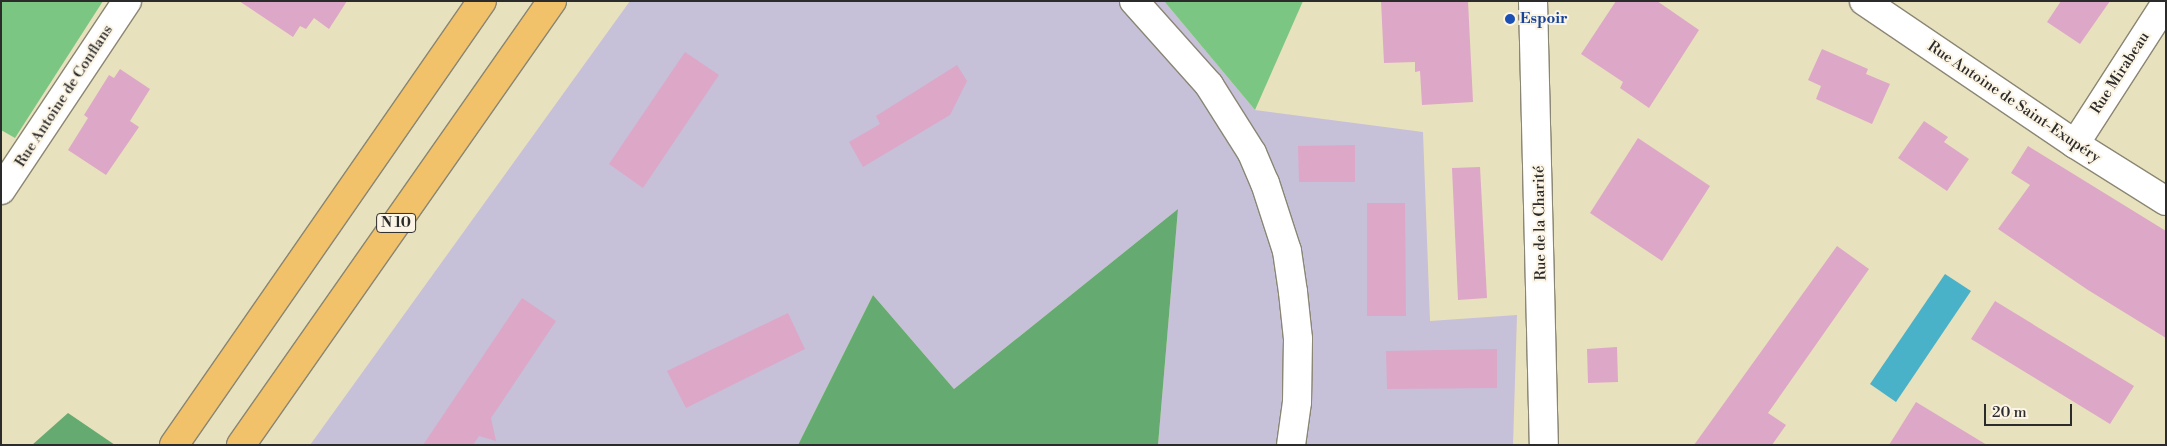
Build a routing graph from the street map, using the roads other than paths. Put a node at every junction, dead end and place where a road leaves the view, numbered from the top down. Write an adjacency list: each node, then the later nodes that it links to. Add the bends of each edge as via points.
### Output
1 (127, 1): 9 (street, Rue Antoine de Conflans)
2 (482, 1): 11 (highway)
3 (552, 1): 12 (highway, N 10)
4 (1134, 1): 13 (street, via 1209,85 1252,154 1286,251 1298,338 1297,402)
5 (1534, 1): 14 (street, Rue de la Charité)
6 (1864, 1): 8 (street, Rue Antoine de Saint-Exupéry)
7 (2166, 3): 8 (street, Rue Mirabeau)
8 (2075, 144): 10 (street, Rue Antoine de Saint-Exupéry)
9 (1, 190)
10 (2166, 201)
11 (174, 445)
12 (241, 445)
13 (1291, 445)
14 (1544, 445)

